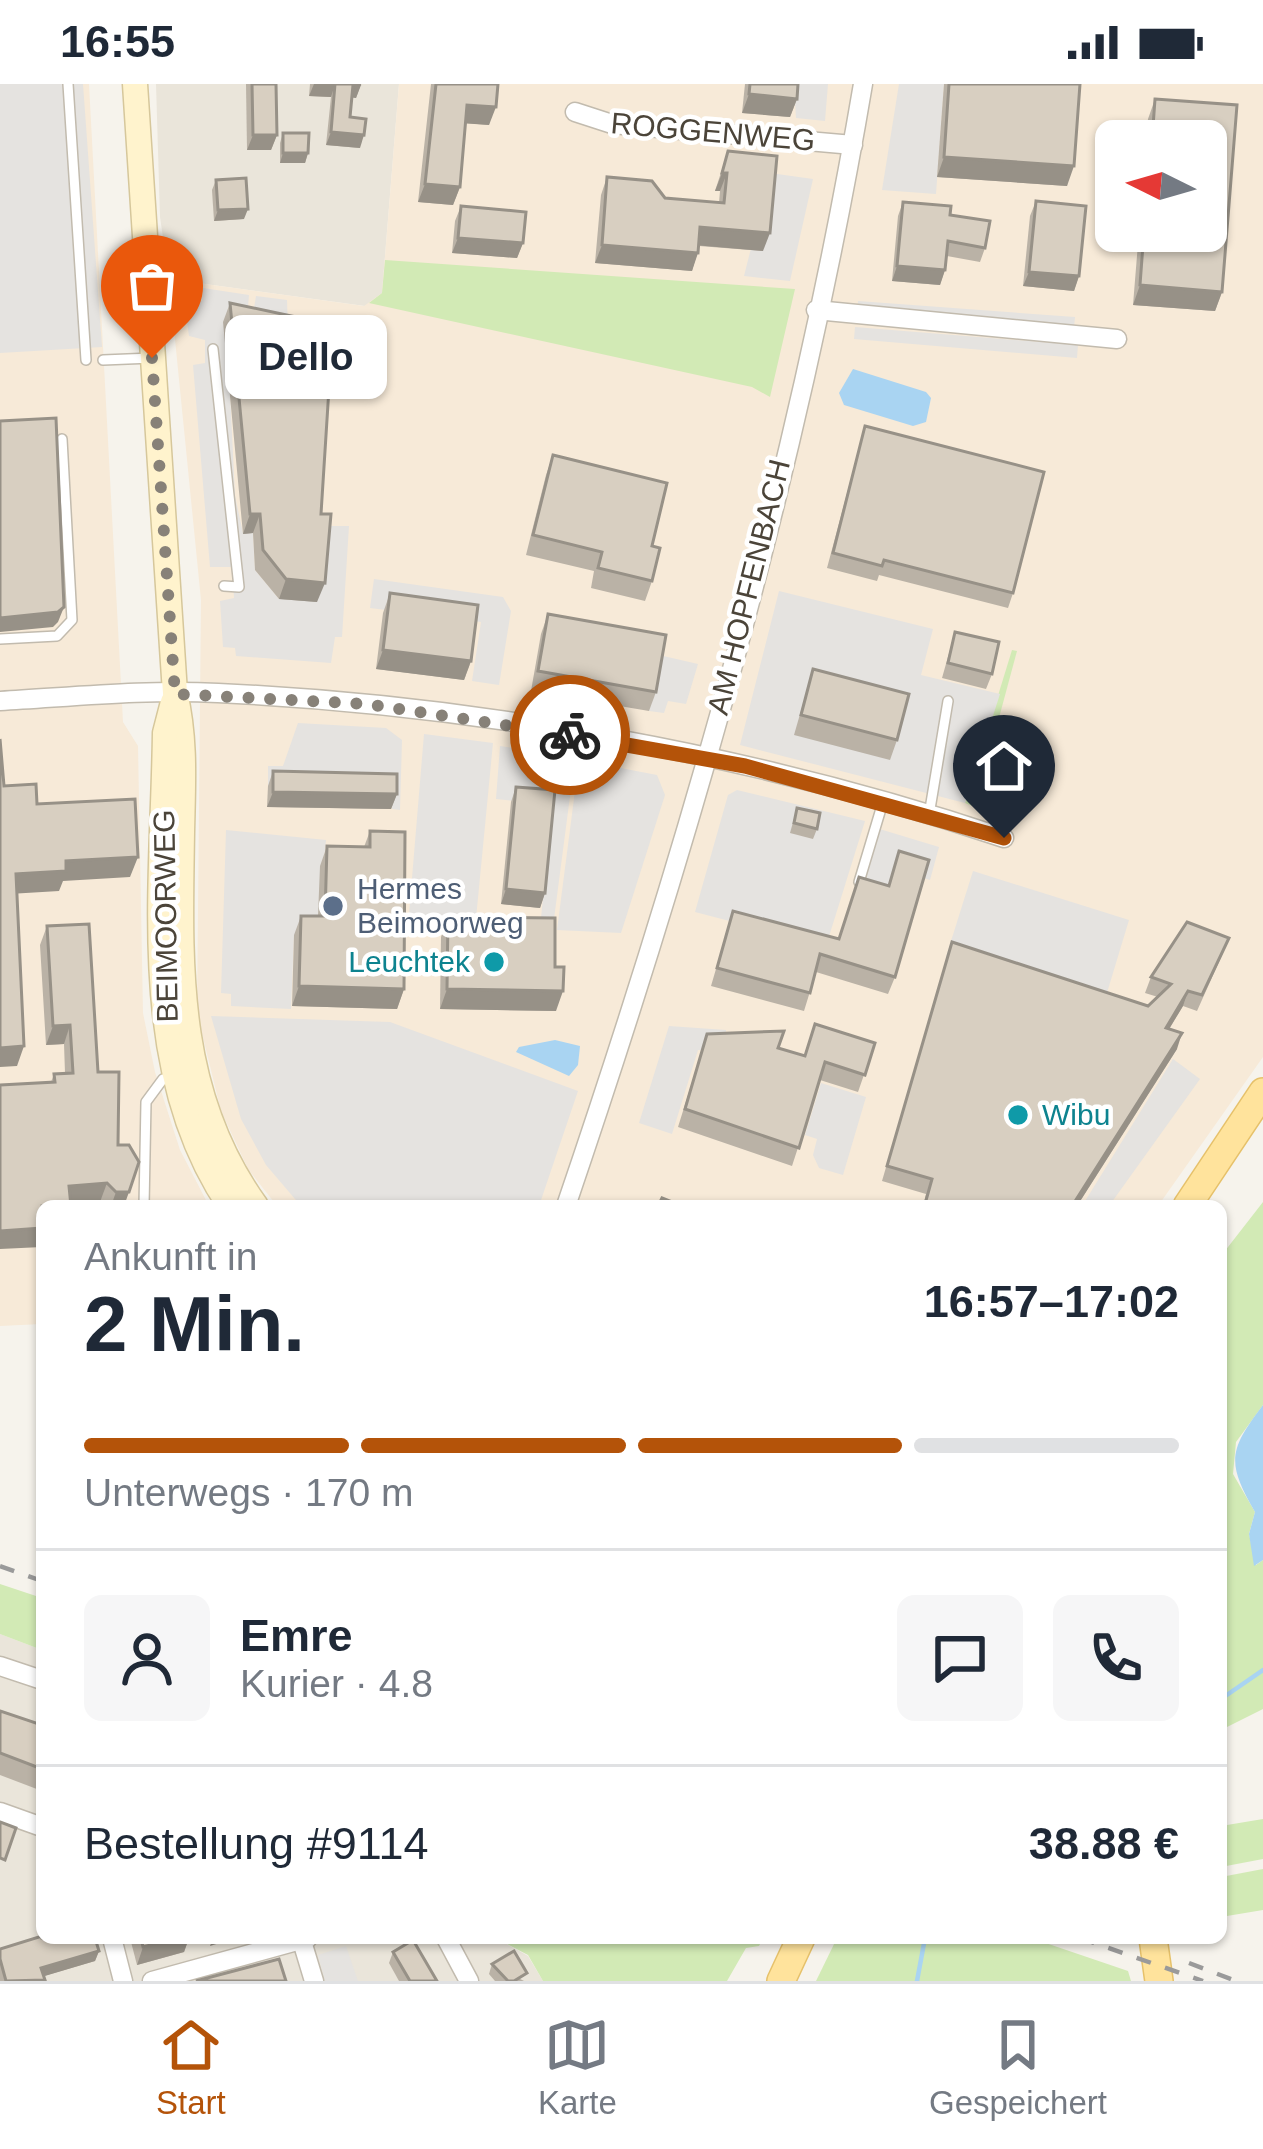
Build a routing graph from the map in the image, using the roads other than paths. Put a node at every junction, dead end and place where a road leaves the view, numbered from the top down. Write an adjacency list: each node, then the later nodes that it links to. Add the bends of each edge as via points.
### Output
1 (68, 84): 11 (lane)
2 (135, 84): 9 (main road, BEIMOORWEG)
3 (863, 84): 5 (street, AM HOPFENBACH)
4 (575, 112): 5 (street, ROGGENWEG, via 612,124)
5 (853, 146): 6 (street, AM HOPFENBACH)
6 (816, 310): 7 (street); 18 (street, AM HOPFENBACH)
7 (1117, 339)
8 (213, 349): 13 (lane, via 239,587)
9 (152, 358): 10 (lane); 15 (main road, BEIMOORWEG)
10 (103, 359)
11 (86, 360)
12 (62, 439): 14 (lane, via 72,620 57,636)
13 (224, 586)
14 (0, 639)
15 (175, 694): 16 (street); 18 (street, via 431,712); 23 (main road, BEIMOORWEG, via 165,733 162,956)
16 (0, 701)
17 (948, 701): 20 (lane)
18 (704, 760): 19 (street); 27 (street, AM HOPFENBACH)
19 (883, 802): 20 (street); 22 (lane)
20 (929, 814): 21 (street)
21 (1004, 838)
22 (859, 882)
23 (184, 1076): 25 (lane, via 163,1079 146,1102); 26 (main road, BEIMOORWEG, via 203,1157)
24 (1263, 1093): 28 (main road)
25 (144, 1200)
26 (234, 1200)
27 (568, 1200)
28 (1191, 1200)
29 (0, 1666): 30 (street)
30 (36, 1678)
31 (0, 1812): 32 (street)
32 (36, 1825)
33 (114, 1944): 39 (street)
34 (282, 1944): 40 (street)
35 (305, 1944): 41 (street)
36 (449, 1944): 42 (street)
37 (798, 1944): 43 (main road)
38 (1154, 1944): 44 (main road)
39 (123, 1981)
40 (152, 1981)
41 (314, 1981)
42 (469, 1981)
43 (781, 1981)
44 (1159, 1981)

